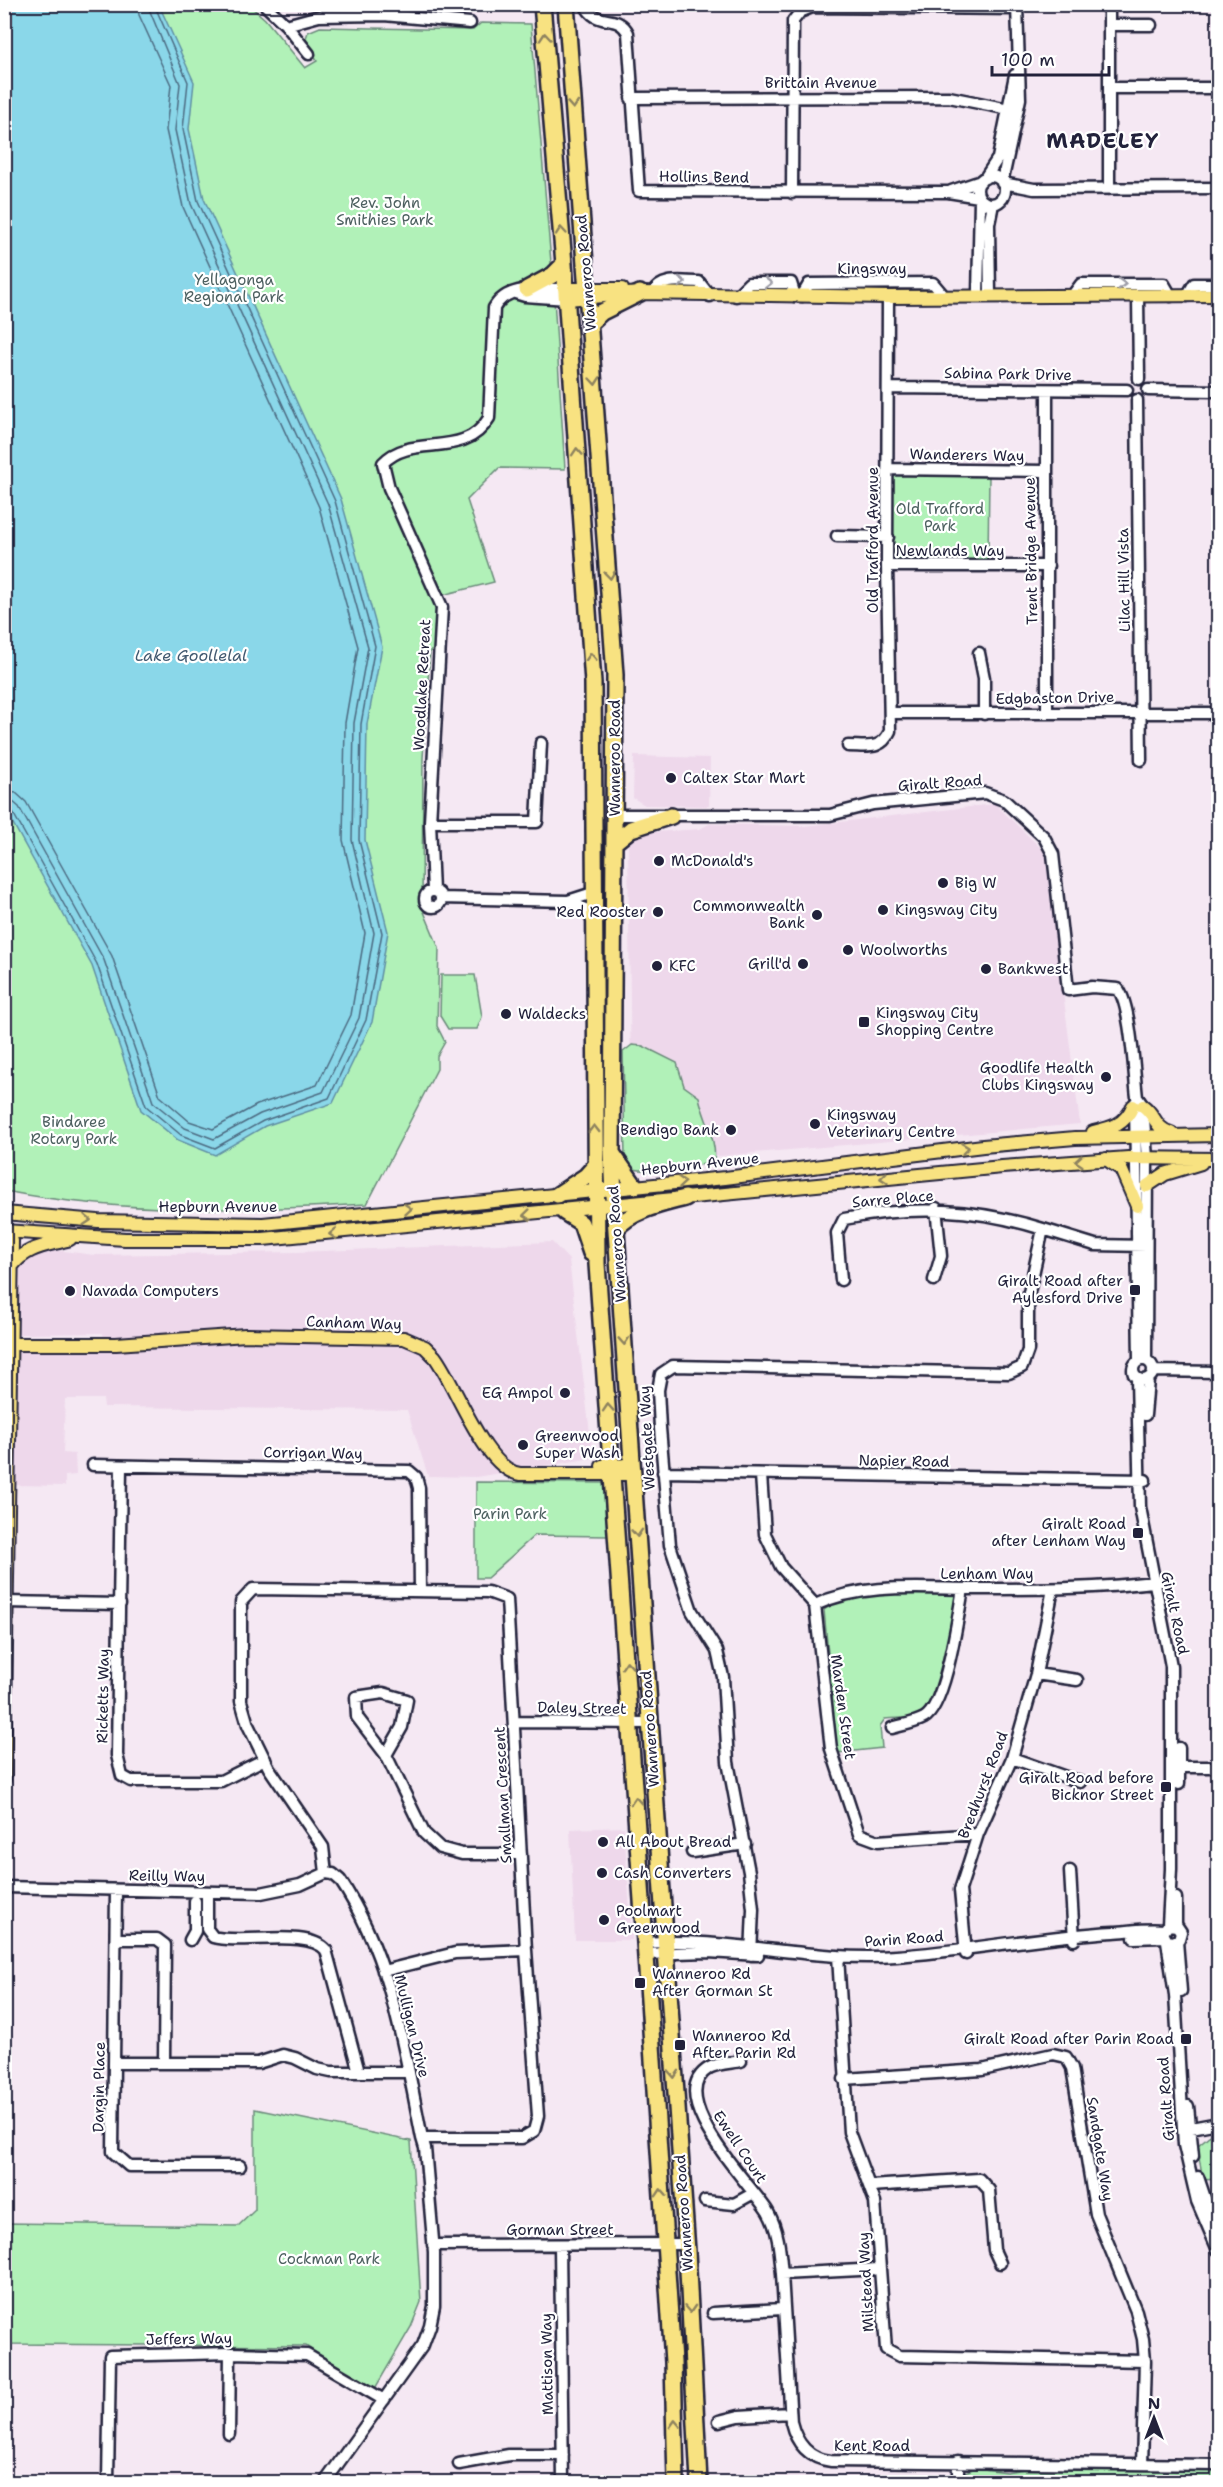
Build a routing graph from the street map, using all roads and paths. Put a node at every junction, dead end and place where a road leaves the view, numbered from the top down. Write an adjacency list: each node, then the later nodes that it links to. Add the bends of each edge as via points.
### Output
1 (264, 4): 10 (street)
2 (542, 4): 29 (highway, Wanneroo Road, one-way to 2)
3 (566, 4): 32 (highway, Wanneroo Road, one-way to 32)
4 (585, 4): 17 (street, Hollins Bend, via 590,15 616,21 628,33)
5 (1109, 4): 11 (street)
6 (937, 7): 7 (street); 18 (street, via 812,7 800,12 794,21)
7 (1017, 7): 14 (street)
8 (385, 10): 9 (street); 10 (street, via 319,16)
9 (470, 23)
10 (286, 25): 13 (street)
11 (1109, 25): 12 (street); 15 (street)
12 (1151, 25)
13 (309, 54)
14 (1017, 63): 19 (street); 21 (street, via 1020,99)
15 (1109, 88): 16 (street); 24 (street)
16 (1218, 88)
17 (631, 98): 18 (street, Brittain Avenue); 26 (street, Hollins Bend, via 639,191)
18 (793, 98): 19 (street, Brittain Avenue, via 949,98); 26 (street)
19 (1009, 109): 20 (street, via 998,158)
20 (983, 180): 21 (street, via 994,177); 25 (street, Hollins Bend); 27 (street, via 977,189)
21 (1002, 183): 23 (street); 28 (street, via 1004,192)
22 (1218, 188): 24 (street)
23 (1034, 189): 24 (street); 28 (street)
24 (1109, 189)
25 (948, 192): 26 (street, Hollins Bend); 27 (street, Hollins Bend)
26 (792, 194)
27 (980, 198): 28 (street); 35 (street)
28 (997, 201): 35 (street, via 989,224)
29 (564, 264): 31 (highway); 34 (highway, Wanneroo Road)
30 (1218, 284): 42 (street, Kingsway, via 1194,284)
31 (521, 290): 34 (street); 72 (street, Woodlake Retreat, via 502,297 494,308 492,389 489,418 482,430 467,440 393,453 383,463 389,488 442,607)
32 (588, 292): 33 (main road, Kingsway); 34 (main road, Kingsway); 44 (highway, Wanneroo Road)
33 (646, 293): 37 (main road, Kingsway); 44 (highway, via 602,312)
34 (566, 294): 53 (highway, Wanneroo Road)
35 (984, 295): 38 (main road, Kingsway); 39 (main road, Kingsway)
36 (1218, 295): 42 (main road, Kingsway)
37 (799, 296): 38 (street, Kingsway, via 809,284 933,283); 43 (main road, Kingsway)
38 (944, 296): 43 (main road, Kingsway)
39 (1072, 296): 40 (main road, Kingsway); 41 (street, Kingsway, one-way to 41, via 1081,284 1164,284)
40 (1138, 296): 41 (main road, Kingsway); 45 (street)
41 (1171, 296): 42 (main road, Kingsway)
42 (1187, 296)
43 (888, 297): 46 (street, Old Trafford Avenue)
44 (590, 323): 52 (highway, Wanneroo Road, one-way to 52)
45 (1139, 379): 48 (street, via 1132,381); 49 (street)
46 (889, 388): 47 (street, Sabina Park Drive); 54 (street, Old Trafford Avenue)
47 (1047, 390): 48 (street, Sabina Park Drive); 55 (street, Trent Bridge Avenue)
48 (1127, 390): 51 (street)
49 (1148, 390): 50 (street); 51 (street, via 1145,397)
50 (1218, 391)
51 (1137, 400): 63 (street, Lilac Hill Vista)
52 (597, 409): 53 (highway, via 582,414); 70 (highway, Wanneroo Road, one-way to 70, via 615,675)
53 (575, 423): 61 (highway, Wanneroo Road, one-way to 53)
54 (888, 469): 55 (street, Wanderers Way); 57 (street, Old Trafford Avenue)
55 (1046, 471): 59 (street, Trent Bridge Avenue)
56 (837, 536): 57 (street)
57 (888, 537): 58 (street, Old Trafford Avenue)
58 (887, 566): 59 (street, Newlands Way); 64 (street, Old Trafford Avenue)
59 (1048, 566): 62 (street, Trent Bridge Avenue)
60 (980, 653): 66 (street)
61 (592, 683): 70 (highway, via 601,712 605,795); 74 (highway, Wanneroo Road)
62 (1047, 712): 63 (street, Edgbaston Drive); 66 (street, Edgbaston Drive)
63 (1141, 712): 65 (street, Edgbaston Drive); 69 (street, Lilac Hill Vista)
64 (891, 713): 66 (street, Edgbaston Drive); 68 (street, Old Trafford Avenue, via 890,731 878,747)
65 (1218, 713)
66 (984, 714)
67 (541, 743): 72 (street, via 537,822)
68 (848, 746)
69 (1141, 760)
70 (616, 815): 71 (street, Giralt Road); 73 (highway, Wanneroo Road); 76 (highway, via 603,827 603,924)
71 (670, 816): 73 (highway, via 631,829); 79 (street, Giralt Road, via 830,815 873,804 985,793 1004,800 1044,837 1053,854 1068,990 1112,987 1122,994)
72 (430, 822): 75 (street, Woodlake Retreat, via 437,895)
73 (615, 842): 77 (highway, Wanneroo Road)
74 (596, 892): 75 (street, Woodlake Retreat); 76 (highway, Wanneroo Road)
75 (568, 901): 76 (street, via 585,909)
76 (596, 931): 78 (highway, Wanneroo Road)
77 (613, 1031): 78 (highway, via 605,1048 604,1074 600,1078); 84 (highway, Wanneroo Road)
78 (594, 1075): 88 (highway, Wanneroo Road, one-way to 78)
79 (1138, 1103): 80 (street, Giralt Road); 81 (main road, via 1161,1129); 83 (main road, via 1123,1122)
80 (1140, 1135): 81 (main road, Hepburn Avenue); 83 (main road, Hepburn Avenue); 85 (street, Giralt Road)
81 (1178, 1135): 82 (main road, Hepburn Avenue)
82 (1218, 1135)
83 (1075, 1138): 89 (main road, Hepburn Avenue, one-way to 83)
84 (612, 1153): 89 (highway); 91 (highway, Wanneroo Road)
85 (1142, 1158): 86 (main road, Hepburn Avenue); 87 (main road, Hepburn Avenue); 90 (street, Giralt Road); 96 (street, Giralt Road)
86 (1105, 1159): 93 (main road, Hepburn Avenue, one-way to 93); 96 (main road, via 1121,1169)
87 (1216, 1159): 90 (main road, via 1165,1174)
88 (594, 1167): 92 (highway); 94 (highway, Wanneroo Road)
89 (635, 1186): 91 (main road, Hepburn Avenue)
90 (1147, 1186): 105 (street, Giralt Road)
91 (614, 1188): 94 (main road, Hepburn Avenue); 95 (highway, Wanneroo Road)
92 (557, 1195): 94 (main road, Hepburn Avenue); 100 (main road, Hepburn Avenue, one-way to 92, via 263,1224)
93 (685, 1198): 95 (main road, Hepburn Avenue); 101 (highway, via 656,1206)
94 (595, 1199): 95 (main road, Hepburn Avenue); 98 (main road, Hepburn Avenue); 106 (highway, Wanneroo Road)
95 (614, 1204): 101 (highway, Wanneroo Road)
96 (1137, 1206): 105 (street, Giralt Road)
97 (936, 1209): 102 (street, Sarre Place, via 994,1215); 108 (street, Sarre Place, via 844,1219 837,1233); 109 (street, via 941,1256)
98 (564, 1212): 104 (main road, Hepburn Avenue, one-way to 104, via 264,1239); 106 (highway, via 581,1223)
99 (4, 1213): 100 (main road, Hepburn Avenue)
100 (29, 1216): 103 (main road)
101 (616, 1229): 118 (highway, Wanneroo Road, one-way to 118)
102 (1043, 1229): 105 (street, via 1095,1245); 119 (street, Westgate Way, via 1028,1297 1028,1350 1022,1367 1009,1373 673,1366 665,1369 658,1380)
103 (6, 1232): 104 (main road, Hepburn Avenue); 107 (main road, via 12,1241)
104 (76, 1237): 107 (main road, via 29,1250)
105 (1142, 1246): 111 (street, Giralt Road)
106 (597, 1264): 117 (highway, Wanneroo Road, one-way to 106)
107 (12, 1266): 110 (main road)
108 (841, 1280)
109 (934, 1280)
110 (8, 1340): 116 (main road); 117 (main road, Canham Way, via 116,1344 246,1335 404,1338 425,1347 435,1357 492,1456 507,1470 520,1474)
111 (1143, 1360): 113 (street, via 1152,1364); 113 (street, Giralt Road, via 1132,1370)
112 (1218, 1372): 113 (street)
113 (1146, 1377): 121 (street, Giralt Road)
114 (93, 1465): 115 (street, Corrigan Way)
115 (121, 1466): 125 (street, Corrigan Way, via 409,1471 419,1488); 127 (street, Ricketts Way)
116 (6, 1467): 126 (main road)
117 (612, 1470): 118 (main road, Canham Way); 133 (highway, Wanneroo Road, one-way to 117)
118 (633, 1470): 134 (highway, Wanneroo Road, one-way to 134)
119 (663, 1472): 120 (street, Napier Road); 144 (street, Westgate Way, via 670,1545 692,1611 717,1651 723,1677 728,1762)
120 (761, 1475): 121 (street, Napier Road); 128 (street, via 765,1534 781,1567)
121 (1141, 1480): 122 (street, Giralt Road, via 1143,1531)
122 (1157, 1581): 124 (street, Lenham Way); 139 (street, Giralt Road, via 1178,1663)
123 (963, 1589): 124 (street, Lenham Way); 128 (street, Lenham Way, via 876,1589 834,1596); 135 (street, via 952,1652 936,1704 925,1718)
124 (1053, 1589): 129 (street, Bredhurst Road)
125 (420, 1591): 132 (street, Smallman Crescent, via 488,1592 507,1599); 138 (street, Smallman Crescent, via 253,1589 241,1602 241,1701)
126 (6, 1602): 127 (street); 131 (main road)
127 (120, 1604): 138 (street, Ricketts Way, via 117,1755 122,1776 131,1781 221,1781)
128 (815, 1605): 143 (street, Marden Street, via 831,1749 859,1834 878,1841)
129 (1036, 1674): 130 (street); 137 (street, Bredhurst Road)
130 (1077, 1680)
131 (5, 1696): 141 (main road)
132 (514, 1722): 133 (street, Daley Street); 146 (street, Smallman Crescent)
133 (631, 1724): 134 (street, Daley Street); 158 (highway, Wanneroo Road, one-way to 133)
134 (650, 1724): 157 (highway, Wanneroo Road)
135 (892, 1728)
136 (386, 1755): 136 (street, via 357,1717 356,1697 383,1693 407,1700 402,1727); 146 (street, via 424,1833 440,1848 462,1854)
137 (1012, 1758): 142 (street); 143 (street, Bredhurst Road)
138 (265, 1759): 148 (street, via 322,1847)
139 (1175, 1767): 140 (street); 153 (street, Giralt Road)
140 (1218, 1767)
141 (4, 1780)
142 (1080, 1782)
143 (978, 1834): 161 (street, Bredhurst Road, via 960,1890)
144 (745, 1844): 145 (street); 160 (street, Westgate Way, via 753,1910)
145 (692, 1852)
146 (521, 1854): 159 (street, Smallman Crescent)
147 (1070, 1871): 154 (street)
148 (326, 1873): 151 (street, Reilly Way, via 279,1891); 163 (street, Mulligan Drive, via 340,1880 363,1916)
149 (4, 1887): 150 (street, Reilly Way)
150 (116, 1890): 151 (street, Reilly Way); 155 (street, Dargin Place)
151 (207, 1892): 167 (street, via 207,1929 213,1937 304,1940 322,1945)
152 (195, 1901): 156 (street, via 195,1931)
153 (1169, 1933): 154 (street, Parin Road); 171 (street, Giralt Road)
154 (1074, 1937): 161 (street, Parin Road)
155 (116, 1939): 165 (street, Dargin Place); 166 (street, via 157,1939 165,1945)
156 (190, 1940)
157 (666, 1947): 158 (street, Parin Road); 160 (street, Parin Road); 178 (highway, Wanneroo Road, one-way to 178)
158 (646, 1949): 180 (highway, Wanneroo Road, one-way to 158)
159 (526, 1950): 163 (street, via 455,1953); 172 (street, Smallman Crescent, via 538,2116 534,2130 522,2138)
160 (751, 1951): 162 (street, Parin Road)
161 (966, 1953): 162 (street, Parin Road)
162 (838, 1960): 169 (street, Milstead Way)
163 (382, 1971): 168 (street, Mulligan Drive, via 396,2011)
164 (741, 2061): 175 (street, Ewell Court, via 710,2068 700,2078 694,2094 699,2112 722,2151)
165 (114, 2062): 166 (street); 173 (street, Dargin Place, via 113,2152 129,2166)
166 (164, 2063): 167 (street, via 258,2063 283,2055 317,2069)
167 (359, 2072): 168 (street)
168 (409, 2072): 172 (street, Mulligan Drive)
169 (844, 2079): 174 (street, Milstead Way, via 851,2142); 189 (street, Sandgate Way, via 982,2070 1053,2054 1066,2057 1072,2068 1096,2214 1136,2311)
170 (1218, 2123): 171 (street)
171 (1186, 2129): 177 (street, Giralt Road); 182 (street, Giralt Road, via 1187,2161 1197,2201)
172 (422, 2138): 179 (street, Mulligan Drive)
173 (240, 2166)
174 (870, 2186): 183 (street, via 979,2179 989,2190 994,2250); 184 (street, Milstead Way, via 878,2226)
175 (753, 2194): 176 (street, via 734,2204); 185 (street, Ewell Court, via 774,2226)
176 (705, 2200)
177 (1218, 2232)
178 (687, 2247): 180 (street, Gorman Street); 203 (highway, Wanneroo Road, one-way to 203)
179 (433, 2248): 181 (street, Gorman Street); 190 (street, Mulligan Drive, via 434,2306 430,2326 423,2345)
180 (665, 2248): 181 (street, Gorman Street); 202 (highway, Wanneroo Road, one-way to 180)
181 (560, 2249): 194 (street, Mattison Way)
182 (1218, 2250)
183 (1000, 2263)
184 (879, 2269): 185 (street); 189 (street, Milstead Way, via 885,2344 894,2355)
185 (782, 2274): 186 (street, Kent Road)
186 (782, 2309): 187 (street); 191 (street, Kent Road)
187 (713, 2313)
188 (230, 2353): 190 (street, Jeffers Way, via 307,2355); 193 (street); 199 (street, Jeffers Way, via 110,2356)
189 (1145, 2361): 197 (street, Sandgate Way)
190 (384, 2400): 200 (street, Mulligan Drive)
191 (790, 2413): 192 (street); 195 (street, Kent Road, via 801,2444 822,2460)
192 (719, 2421)
193 (229, 2434)
194 (563, 2455): 196 (street, via 509,2455); 201 (street, Mattison Way)
195 (958, 2461): 197 (street, Kent Road); 204 (street)
196 (459, 2464)
197 (1142, 2464): 198 (street, Kent Road)
198 (1218, 2465)
199 (108, 2482)
200 (325, 2482)
201 (563, 2482)
202 (676, 2482)
203 (699, 2482)
204 (958, 2482)

